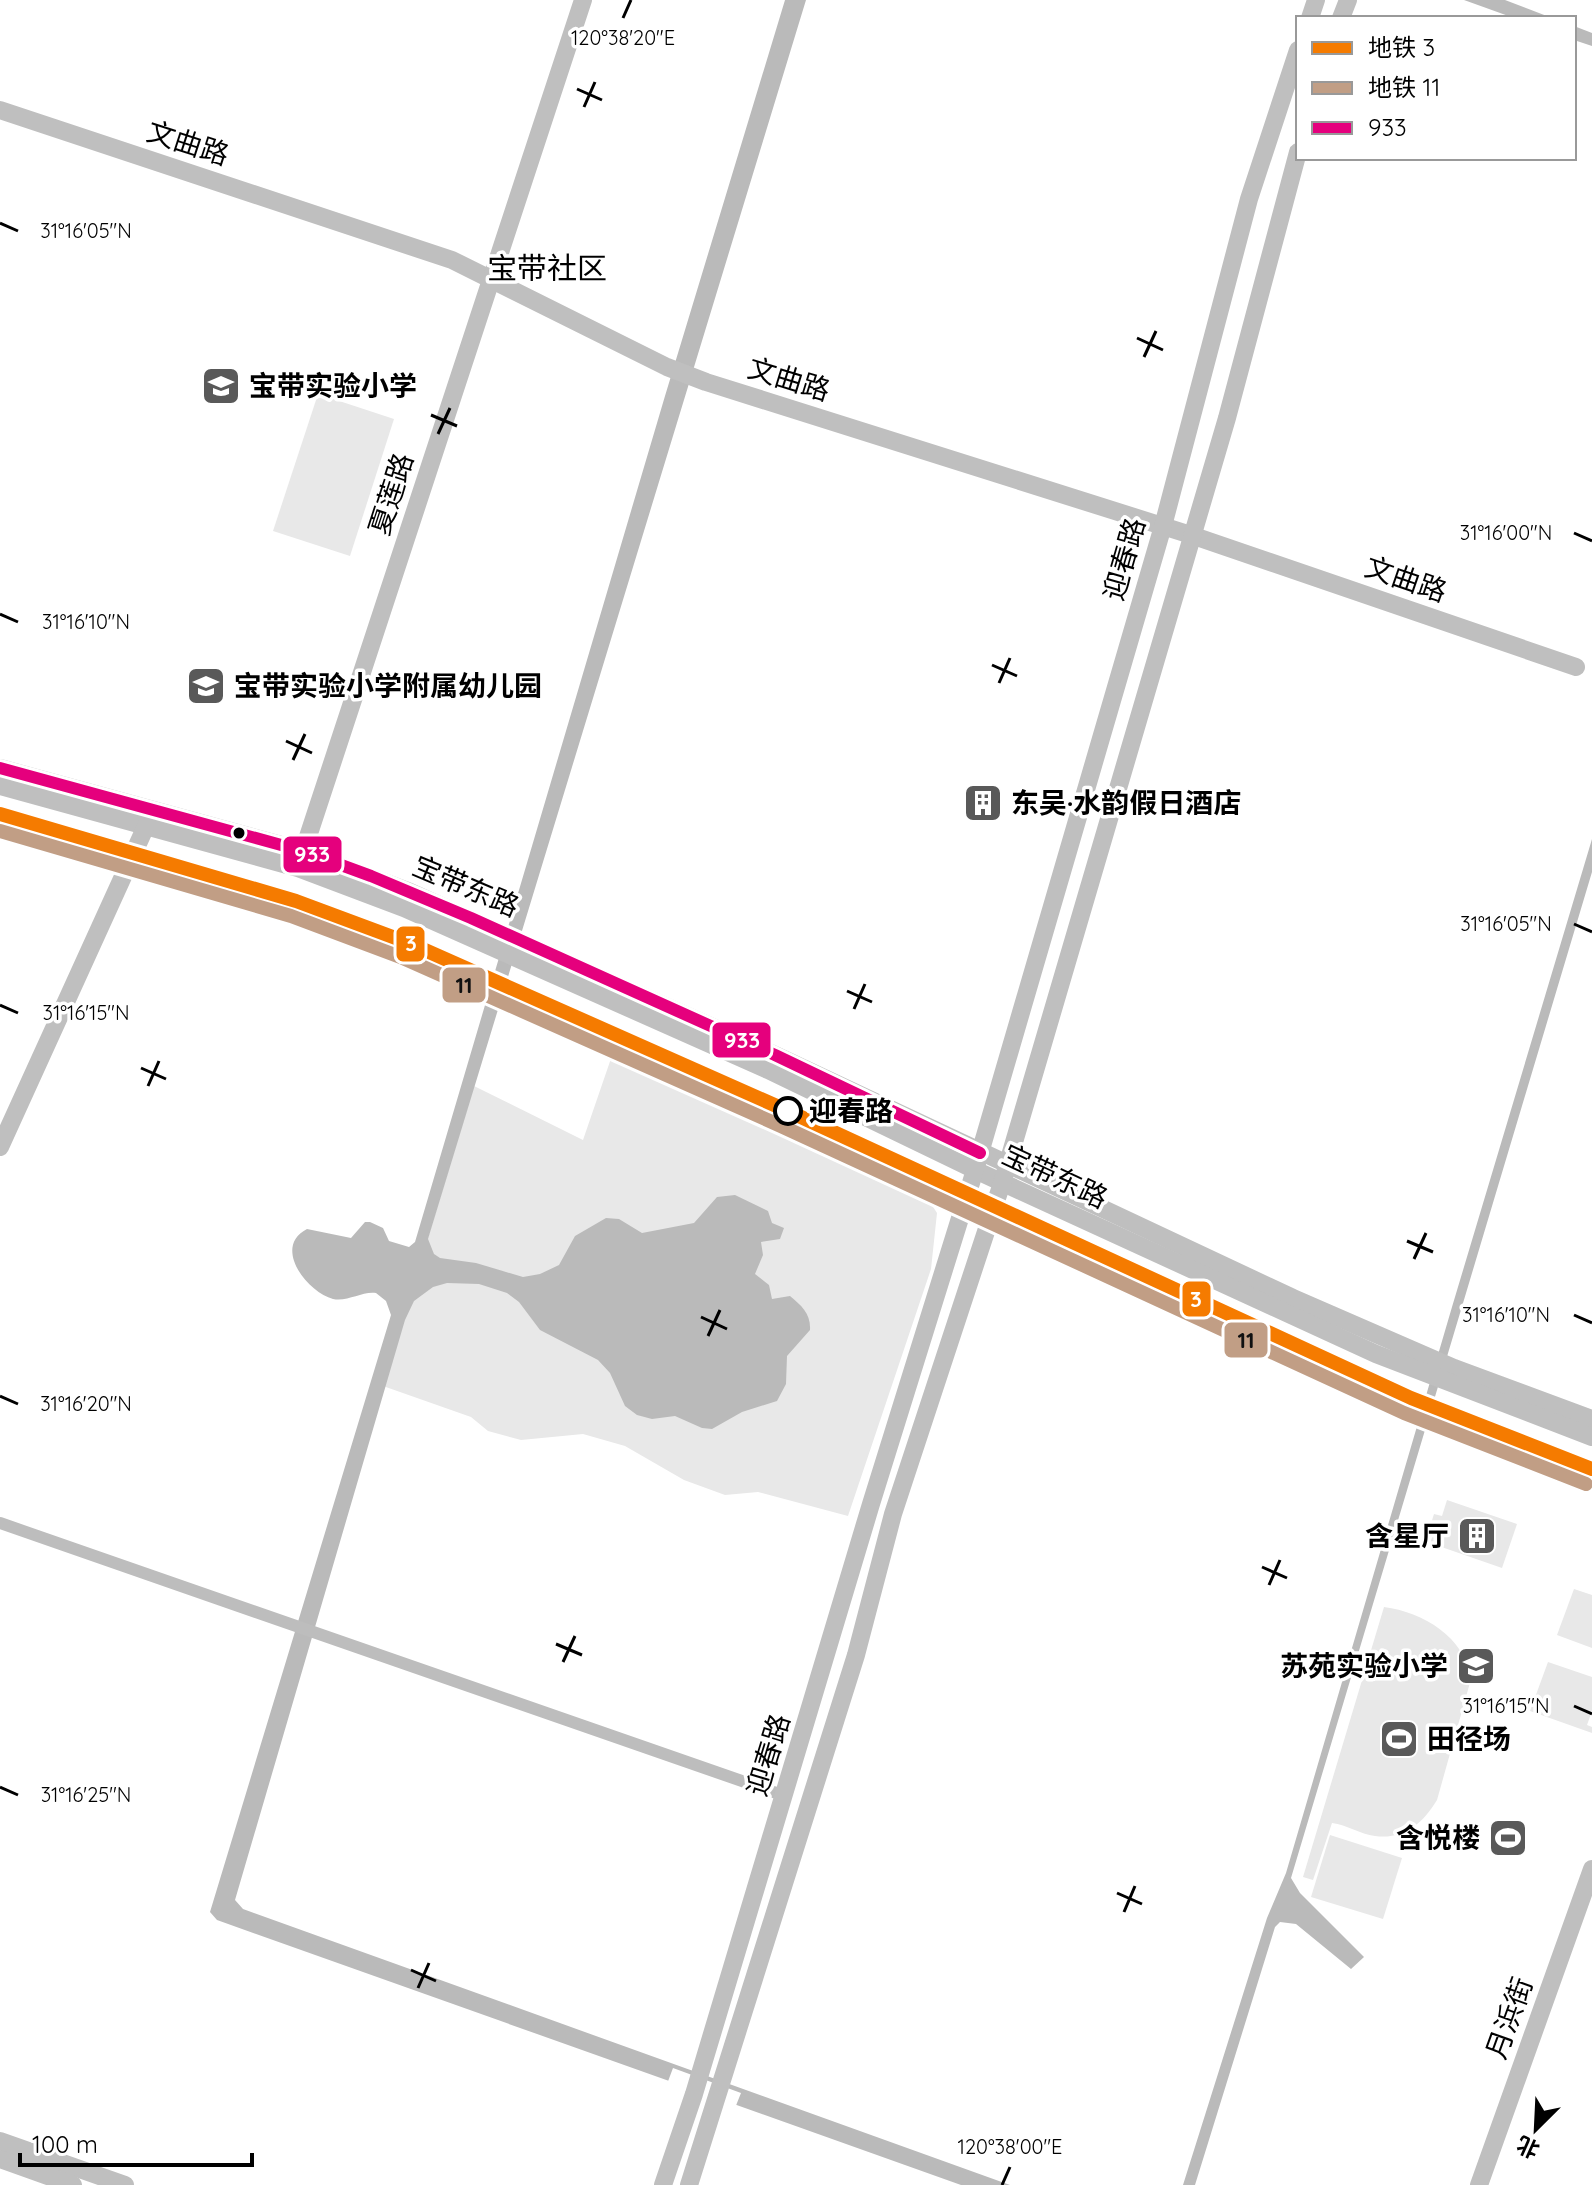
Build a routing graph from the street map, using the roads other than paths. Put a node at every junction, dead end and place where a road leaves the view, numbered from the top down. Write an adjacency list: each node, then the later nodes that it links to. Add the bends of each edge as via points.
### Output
1 (583, 0): 5 (main road, 夏莲路)
2 (1296, 56): 6 (main road, 迎春路, via 1249,199)
3 (0, 110): 5 (main road, 文曲路, via 452,260)
4 (1296, 159): 7 (main road, 迎春路)
5 (492, 278): 6 (main road, 文曲路, via 697,379); 12 (main road, 夏莲路)
6 (1163, 526): 7 (main road, 文曲路); 14 (main road, 迎春路)
7 (1191, 535): 8 (main road, 文曲路); 15 (main road, 迎春路)
8 (1576, 667)
9 (0, 768): 11 (main road, 宝带东路)
10 (0, 786): 11 (main road, 宝带东路)
11 (150, 818): 12 (main road, 宝带东路); 13 (main road)
12 (300, 859): 14 (main road, 宝带东路, via 365,892 468,926 775,1055)
13 (0, 1147)
14 (977, 1162): 15 (main road, 宝带东路); 20 (main road, 迎春路)
15 (1005, 1174): 16 (main road, 宝带东路, via 1293,1298); 29 (main road, 迎春路, via 893,1514 856,1655)
16 (1452, 1376): 17 (main road, 宝带东路); 18 (main road, 宝带东路)
17 (1592, 1419)
18 (1592, 1437)
19 (0, 1523): 20 (street)
20 (785, 1796): 28 (main road, 迎春路)
21 (1592, 1869): 22 (main road, 月浜街)
22 (1573, 1923): 23 (main road); 30 (main road, 月浜街)
23 (1592, 1930)
24 (0, 2141): 27 (main road)
25 (0, 2159): 26 (main road)
26 (73, 2185)
27 (125, 2185)
28 (663, 2185)
29 (689, 2185)
30 (1479, 2185)

